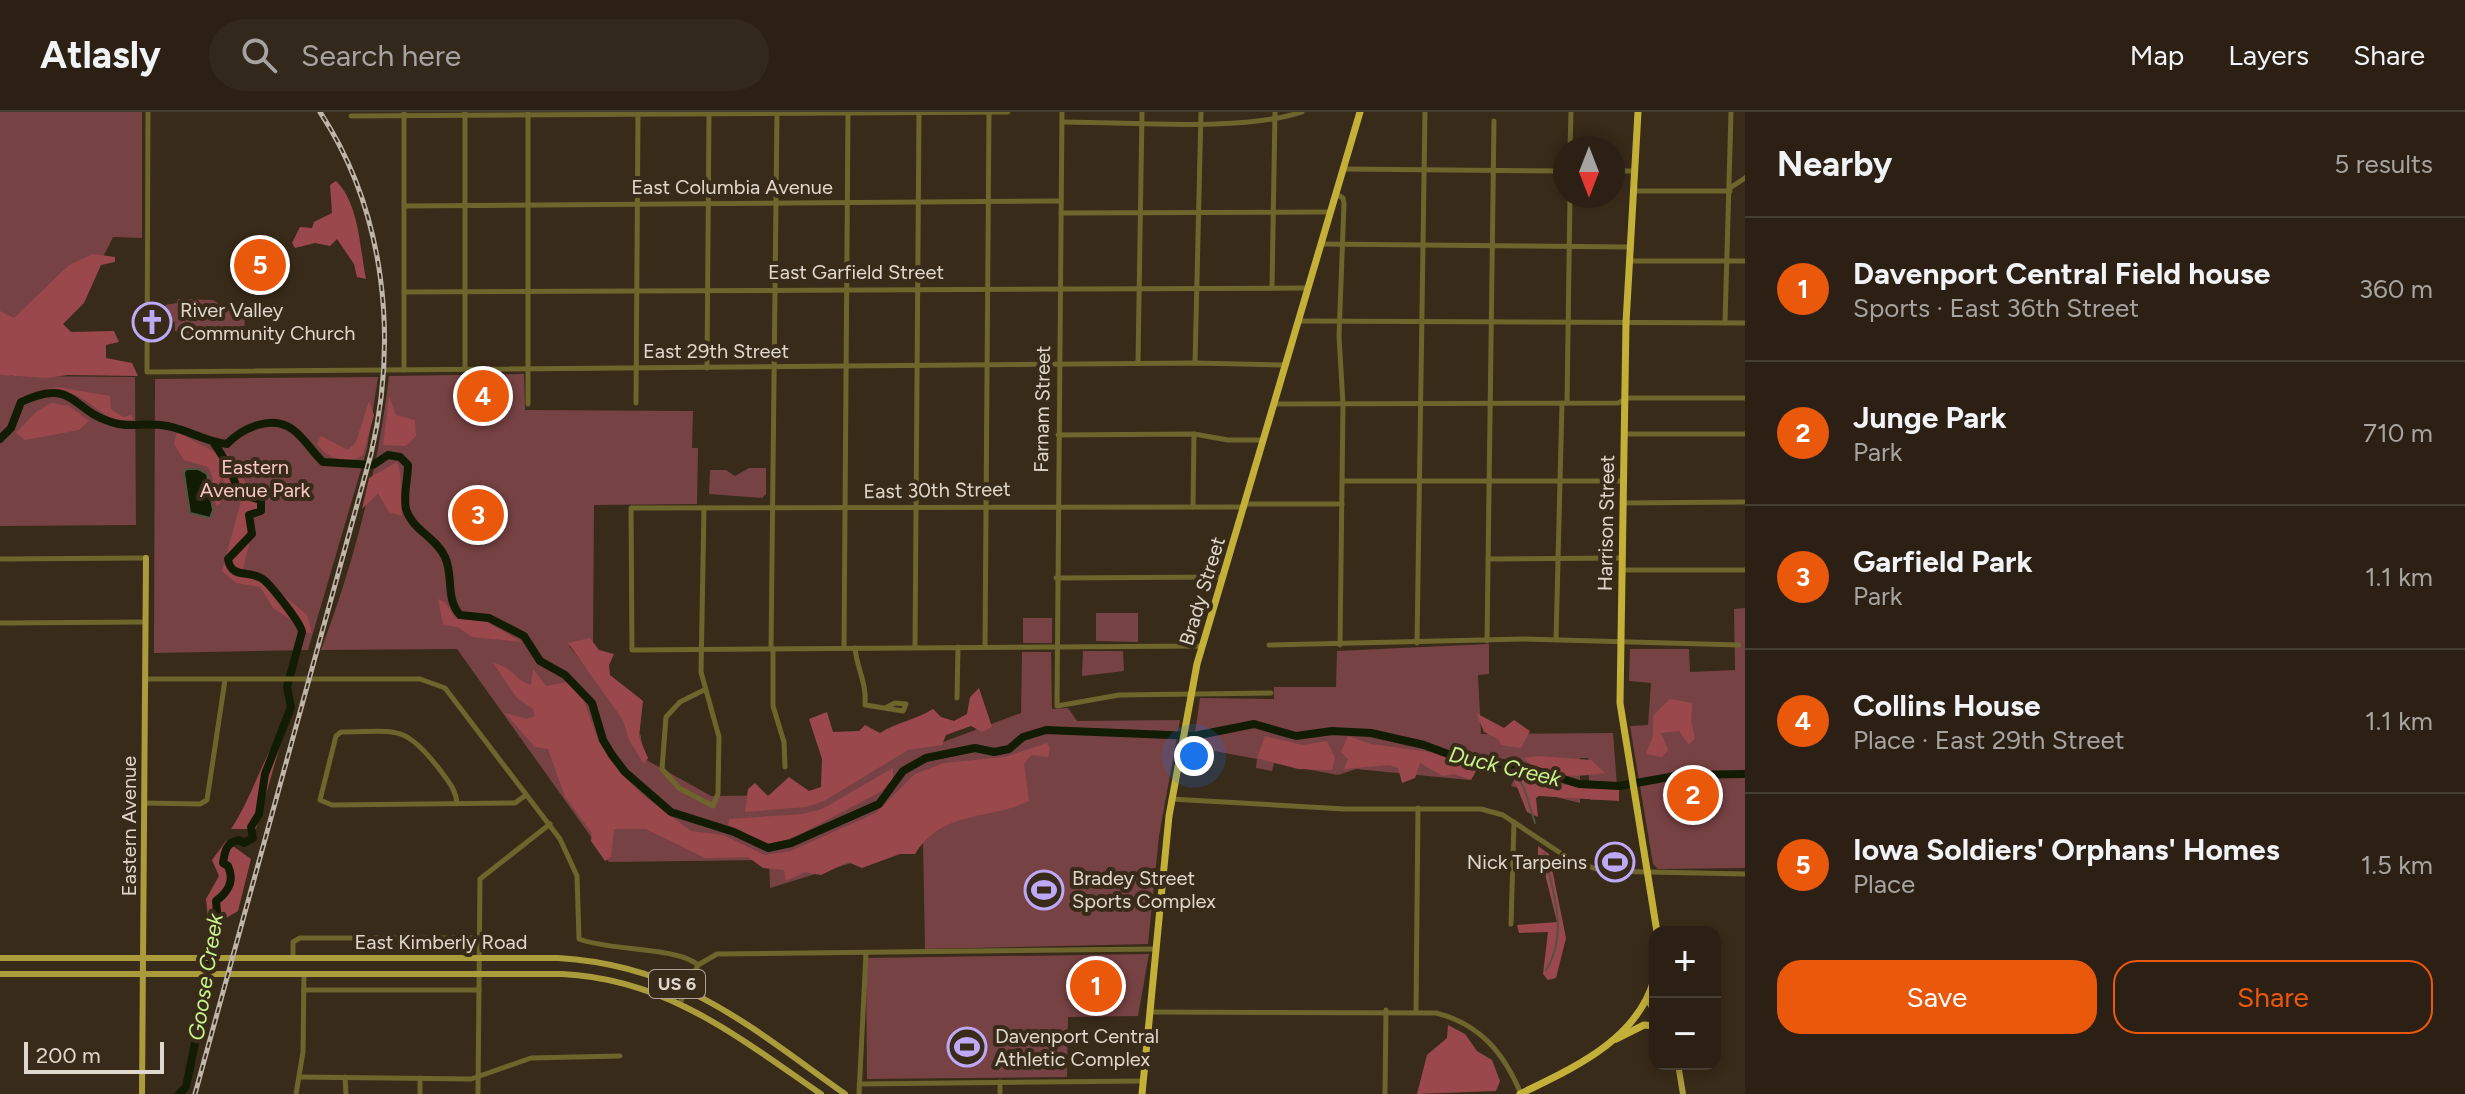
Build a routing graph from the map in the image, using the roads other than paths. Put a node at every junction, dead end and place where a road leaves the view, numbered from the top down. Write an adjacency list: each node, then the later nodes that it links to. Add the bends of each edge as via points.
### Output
1 (148, 112): 98 (street, East 29th Street, via 147,372)
2 (848, 112): 3 (street); 18 (street); 41 (street)
3 (919, 112): 4 (street); 42 (street)
4 (989, 112): 5 (street); 39 (street)
5 (1008, 112)
6 (1062, 112): 25 (street, Farnam Street)
7 (1142, 112): 26 (street)
8 (1201, 112): 27 (street)
9 (1275, 112): 23 (street)
10 (1302, 112): 23 (street)
11 (1360, 112): 29 (highway, Brady Street)
12 (1425, 112): 30 (street)
13 (1571, 112): 28 (street)
14 (1638, 112): 34 (highway, Harrison Street)
15 (1731, 112): 36 (street)
16 (638, 113): 17 (street); 21 (street); 43 (street)
17 (709, 113): 18 (street); 44 (street)
18 (777, 113): 45 (street)
19 (404, 114): 20 (street); 22 (street); 48 (street)
20 (465, 114): 21 (street); 46 (street)
21 (528, 114): 47 (street)
22 (351, 116)
23 (1275, 120): 27 (street); 51 (street)
24 (1494, 121): 31 (street)
25 (1062, 122): 26 (street); 40 (street, Farnam Street)
26 (1142, 122): 27 (street); 54 (street)
27 (1200, 122): 50 (street)
28 (1570, 136)
29 (1344, 169): 30 (street); 38 (highway, Brady Street)
30 (1424, 170): 31 (street); 57 (street)
31 (1493, 170): 32 (street); 58 (street)
32 (1553, 171)
33 (1625, 171): 34 (street)
34 (1634, 171): 37 (highway, Harrison Street)
35 (1745, 178): 36 (street)
36 (1730, 190): 37 (street); 62 (street)
37 (1633, 191): 60 (highway, Harrison Street)
38 (1336, 194): 52 (highway, Brady Street); 56 (street, via 1344,200)
39 (988, 201): 40 (street, East Columbia Avenue); 42 (street, East Columbia Avenue); 65 (street)
40 (1061, 201): 53 (street, Farnam Street)
41 (848, 202): 42 (street, East Columbia Avenue); 45 (street, East Columbia Avenue); 74 (street)
42 (918, 202): 64 (street)
43 (638, 203): 44 (street, East Columbia Avenue); 47 (street, East Columbia Avenue); 71 (street)
44 (707, 203): 45 (street, East Columbia Avenue); 72 (street)
45 (777, 203): 73 (street)
46 (466, 205): 47 (street, East Columbia Avenue); 48 (street, East Columbia Avenue); 75 (street)
47 (527, 205): 76 (street)
48 (404, 206): 77 (street)
49 (1570, 208): 59 (street)
50 (1197, 212): 51 (street); 54 (street); 68 (street)
51 (1272, 212): 52 (street); 69 (street)
52 (1331, 212): 55 (highway, Brady Street)
53 (1061, 213): 54 (street); 66 (street, Farnam Street)
54 (1140, 213): 67 (street)
55 (1320, 244): 56 (street); 70 (highway, Brady Street)
56 (1344, 244): 57 (street); 79 (street)
57 (1423, 245): 58 (street); 80 (street)
58 (1492, 246): 59 (street); 81 (street)
59 (1569, 246): 60 (street); 82 (street)
60 (1630, 247): 61 (highway, Harrison Street)
61 (1629, 261): 62 (street); 83 (highway, Harrison Street)
62 (1727, 261): 63 (street); 84 (street)
63 (1745, 261)
64 (917, 288): 65 (street, East Garfield Street); 74 (street, East Garfield Street); 89 (street)
65 (987, 288): 66 (street, East Garfield Street); 90 (street)
66 (1060, 288): 67 (street, East Garfield Street); 88 (street, Farnam Street)
67 (1139, 288): 68 (street, East Garfield Street); 86 (street)
68 (1196, 288): 69 (street, East Garfield Street); 87 (street)
69 (1272, 288): 70 (street, East Garfield Street)
70 (1308, 288): 78 (highway, Brady Street)
71 (637, 289): 72 (street, East Garfield Street); 76 (street, East Garfield Street); 94 (street)
72 (708, 289): 73 (street, East Garfield Street); 95 (street)
73 (776, 289): 74 (street, East Garfield Street); 93 (street)
74 (847, 289): 92 (street)
75 (466, 291): 76 (street, East Garfield Street); 77 (street, East Garfield Street); 96 (street)
76 (527, 291): 97 (street)
77 (404, 292): 98 (street)
78 (1299, 321): 79 (street); 91 (highway, Brady Street)
79 (1340, 321): 80 (street); 107 (street)
80 (1422, 322): 81 (street); 102 (street)
81 (1491, 322): 82 (street); 103 (street)
82 (1568, 323): 83 (street); 104 (street)
83 (1626, 323): 84 (street); 100 (highway, Harrison Street)
84 (1725, 323): 85 (street)
85 (1745, 323)
86 (1138, 363): 87 (street, East 29th Street); 88 (street, East 29th Street)
87 (1195, 363): 91 (street, East 29th Street)
88 (1059, 364): 90 (street, East 29th Street); 111 (street, Farnam Street)
89 (916, 365): 90 (street, East 29th Street); 92 (street, East 29th Street); 126 (street)
90 (987, 365): 122 (street)
91 (1286, 365): 106 (highway, Brady Street)
92 (846, 366): 93 (street, East 29th Street); 125 (street)
93 (775, 367): 95 (street, East 29th Street); 124 (street)
94 (636, 368): 95 (street, East 29th Street); 97 (street, East 29th Street); 101 (street)
95 (707, 368)
96 (465, 369): 97 (street, East 29th Street); 98 (street, East 29th Street)
97 (527, 369): 105 (street)
98 (404, 370)
99 (1745, 398): 100 (street)
100 (1624, 400): 104 (street); 109 (highway, Harrison Street)
101 (636, 403)
102 (1421, 403): 103 (street); 107 (street); 114 (street)
103 (1490, 403): 104 (street); 115 (street)
104 (1565, 403): 116 (street)
105 (528, 404)
106 (1274, 404): 107 (street); 112 (highway, Brady Street)
107 (1343, 404): 113 (street)
108 (1194, 434): 111 (street); 112 (street); 127 (street)
109 (1623, 434): 110 (street); 117 (highway, Harrison Street)
110 (1745, 434)
111 (1058, 435): 123 (street, Farnam Street)
112 (1263, 440): 121 (highway, Brady Street)
113 (1343, 481): 114 (street); 120 (street)
114 (1421, 481): 115 (street); 143 (street)
115 (1489, 481): 116 (street); 132 (street)
116 (1559, 481): 117 (street); 133 (street)
117 (1623, 481): 119 (highway, Harrison Street)
118 (1745, 502): 119 (street)
119 (1622, 503): 130 (highway, Harrison Street)
120 (1342, 504): 121 (street, East 30th Street); 145 (street)
121 (1245, 505): 127 (street, East 30th Street); 136 (highway, Brady Street)
122 (986, 506): 123 (street, East 30th Street); 126 (street, East 30th Street); 150 (street)
123 (1057, 506): 127 (street, East 30th Street); 137 (street, Farnam Street)
124 (773, 507): 125 (street, East 30th Street); 128 (street, East 30th Street); 154 (street)
125 (844, 507): 126 (street, East 30th Street); 152 (street)
126 (914, 507): 148 (street)
127 (1193, 507)
128 (704, 508): 155 (street); 155 (street, East 30th Street, via 631,508 632,650)
129 (146, 558): 131 (street); 138 (main road, Eastern Avenue)
130 (1622, 558): 133 (street); 134 (highway, Harrison Street)
131 (0, 559)
132 (1488, 559): 133 (street); 141 (street)
133 (1558, 559): 140 (street)
134 (1621, 570): 135 (street); 142 (highway, Harrison Street)
135 (1745, 570)
136 (1222, 577): 137 (street); 147 (highway, Brady Street)
137 (1056, 578): 151 (street, Farnam Street)
138 (146, 622): 139 (street); 156 (main road, Eastern Avenue)
139 (0, 623)
140 (1556, 640): 141 (street); 142 (street)
141 (1487, 641): 143 (street)
142 (1621, 642): 146 (street); 171 (highway, Harrison Street, via 1620,703)
143 (1417, 643): 145 (street)
144 (1269, 645): 145 (street)
145 (1340, 645)
146 (1739, 645)
147 (1202, 646): 151 (street); 159 (highway, Brady Street)
148 (915, 647): 149 (street); 153 (street)
149 (958, 647): 150 (street); 161 (street)
150 (985, 647): 151 (street)
151 (1056, 647): 159 (street, Farnam Street, via 1057,706 1119,695)
152 (844, 648): 153 (street); 154 (street)
153 (855, 648): 162 (street, via 865,705)
154 (772, 649): 155 (street); 163 (street, via 773,706)
155 (701, 650): 158 (street)
156 (145, 679): 157 (street); 166 (main road, Eastern Avenue)
157 (225, 680): 164 (street, via 438,682); 166 (street, via 211,784 203,803)
158 (704, 690): 158 (street, via 719,737 716,804 672,782 662,769 666,717 683,700)
159 (1191, 693): 160 (street); 165 (highway, Brady Street)
160 (1271, 693)
161 (957, 698)
162 (887, 707)
163 (785, 767)
164 (526, 795): 167 (street, via 515,803); 170 (street)
165 (1171, 799): 168 (street); 176 (highway, Brady Street)
166 (145, 803): 179 (main road, Eastern Avenue)
167 (457, 804): 167 (street, via 455,790 416,740 395,732 341,732 320,800)
168 (1418, 808): 169 (street, via 1475,808); 194 (street)
169 (1514, 821): 171 (street, via 1579,864 1609,873); 173 (street)
170 (550, 824): 175 (street, via 482,874); 182 (street, via 574,865 581,941 677,954)
171 (1647, 874): 172 (street); 174 (highway, Harrison Street)
172 (1745, 874)
173 (1511, 924)
174 (1656, 926)
175 (479, 938): 180 (street, via 296,939); 181 (street)
176 (1156, 949): 177 (street); 195 (highway, Brady Street)
177 (866, 953): 182 (street, via 717,954); 206 (street)
178 (0, 958): 179 (main road, East Kimberly Road / US 6)
179 (143, 958): 180 (main road, East Kimberly Road / US 6); 186 (main road, Eastern Avenue)
180 (293, 958): 181 (main road, East Kimberly Road / US 6)
181 (479, 958): 185 (street); 187 (main road, East Kimberly Road / US 6, via 616,964)
182 (698, 965): 187 (street)
183 (0, 974): 186 (main road, East Kimberly Road / US 6)
184 (304, 974): 185 (main road, East Kimberly Road / US 6); 186 (main road, East Kimberly Road / US 6); 188 (street)
185 (479, 974): 189 (street); 192 (main road, East Kimberly Road / US 6, via 603,977)
186 (143, 975): 207 (main road, Eastern Avenue)
187 (688, 989): 192 (street); 213 (main road, East Kimberly Road / US 6)
188 (304, 990): 189 (street); 201 (street)
189 (479, 990): 200 (street)
190 (1649, 994): 191 (highway)
191 (1647, 1000): 197 (highway)
192 (680, 1003): 212 (main road, East Kimberly Road / US 6)
193 (1386, 1010): 194 (street); 195 (street); 217 (street)
194 (1416, 1010): 218 (street, via 1446,1015 1490,1041)
195 (1150, 1012): 204 (highway, Brady Street)
196 (1649, 1025): 197 (highway)
197 (1614, 1040): 218 (highway)
198 (620, 1056): 200 (street, via 531,1058)
199 (1679, 1070): 219 (main road)
200 (478, 1076): 203 (street); 211 (street)
201 (300, 1077): 202 (street); 208 (street)
202 (345, 1077): 203 (street); 209 (street)
203 (420, 1078): 210 (street)
204 (1143, 1081): 205 (street); 216 (highway, Brady Street)
205 (1000, 1082): 206 (street); 215 (street)
206 (859, 1084): 214 (street)
207 (142, 1093)
208 (296, 1094)
209 (346, 1094)
210 (420, 1094)
211 (478, 1094)
212 (821, 1094)
213 (845, 1094)
214 (859, 1094)
215 (1000, 1094)
216 (1142, 1094)
217 (1385, 1094)
218 (1520, 1094)
219 (1683, 1094)

